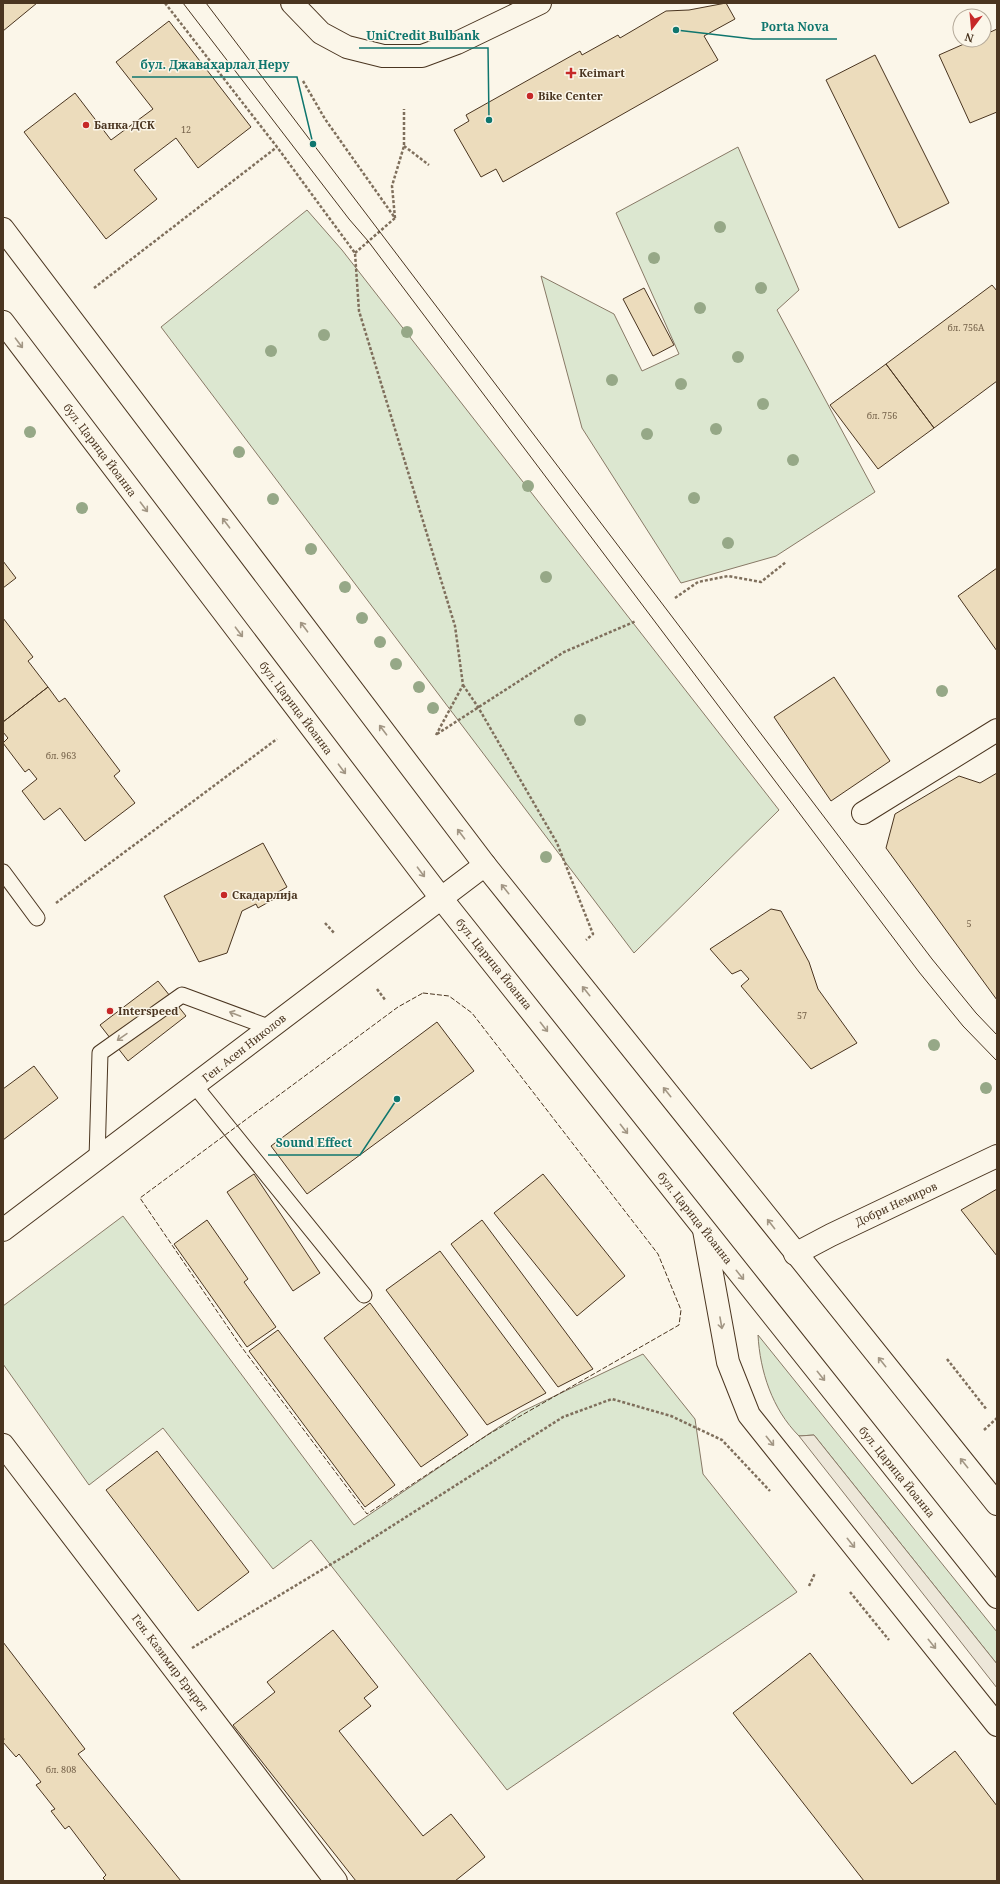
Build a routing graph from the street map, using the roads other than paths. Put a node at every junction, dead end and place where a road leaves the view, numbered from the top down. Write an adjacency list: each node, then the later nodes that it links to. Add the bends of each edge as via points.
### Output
1 (292, 3): 2 (main road, via 321,33 347,47 383,56 422,56 457,43)
2 (540, 3)
3 (3, 229): 7 (main road, one-way to 3)
4 (3, 322): 9 (main road, бул. Царица Йоанна, one-way to 9)
5 (997, 730): 6 (main road)
6 (863, 813)
7 (485, 865): 9 (main road, Ген. Асен Николов); 17 (main road, one-way to 7)
8 (3, 872): 10 (lane)
9 (441, 898): 11 (main road, Ген. Асен Николов); 16 (main road, бул. Царица Йоанна, one-way to 16)
10 (37, 918)
11 (271, 1028): 12 (main road, Ген. Асен Николов); 14 (lane, one-way to 14, via 182,995 100,1053)
12 (195, 1086): 14 (main road, Ген. Асен Николов); 18 (lane)
13 (997, 1156): 17 (main road, Добри Немиров)
14 (97, 1160): 15 (main road, Ген. Асен Николов)
15 (3, 1230)
16 (704, 1230): 22 (main road, бул. Царица Йоанна, one-way to 22); 23 (main road, one-way to 23, via 728,1362 749,1415)
17 (795, 1254): 20 (main road, one-way to 17)
18 (364, 1295)
19 (3, 1445): 24 (main road, Ген. Казимир Ернрот)
20 (988, 1483): 21 (main road)
21 (997, 1504)
22 (997, 1597)
23 (997, 1725)
24 (336, 1881)

